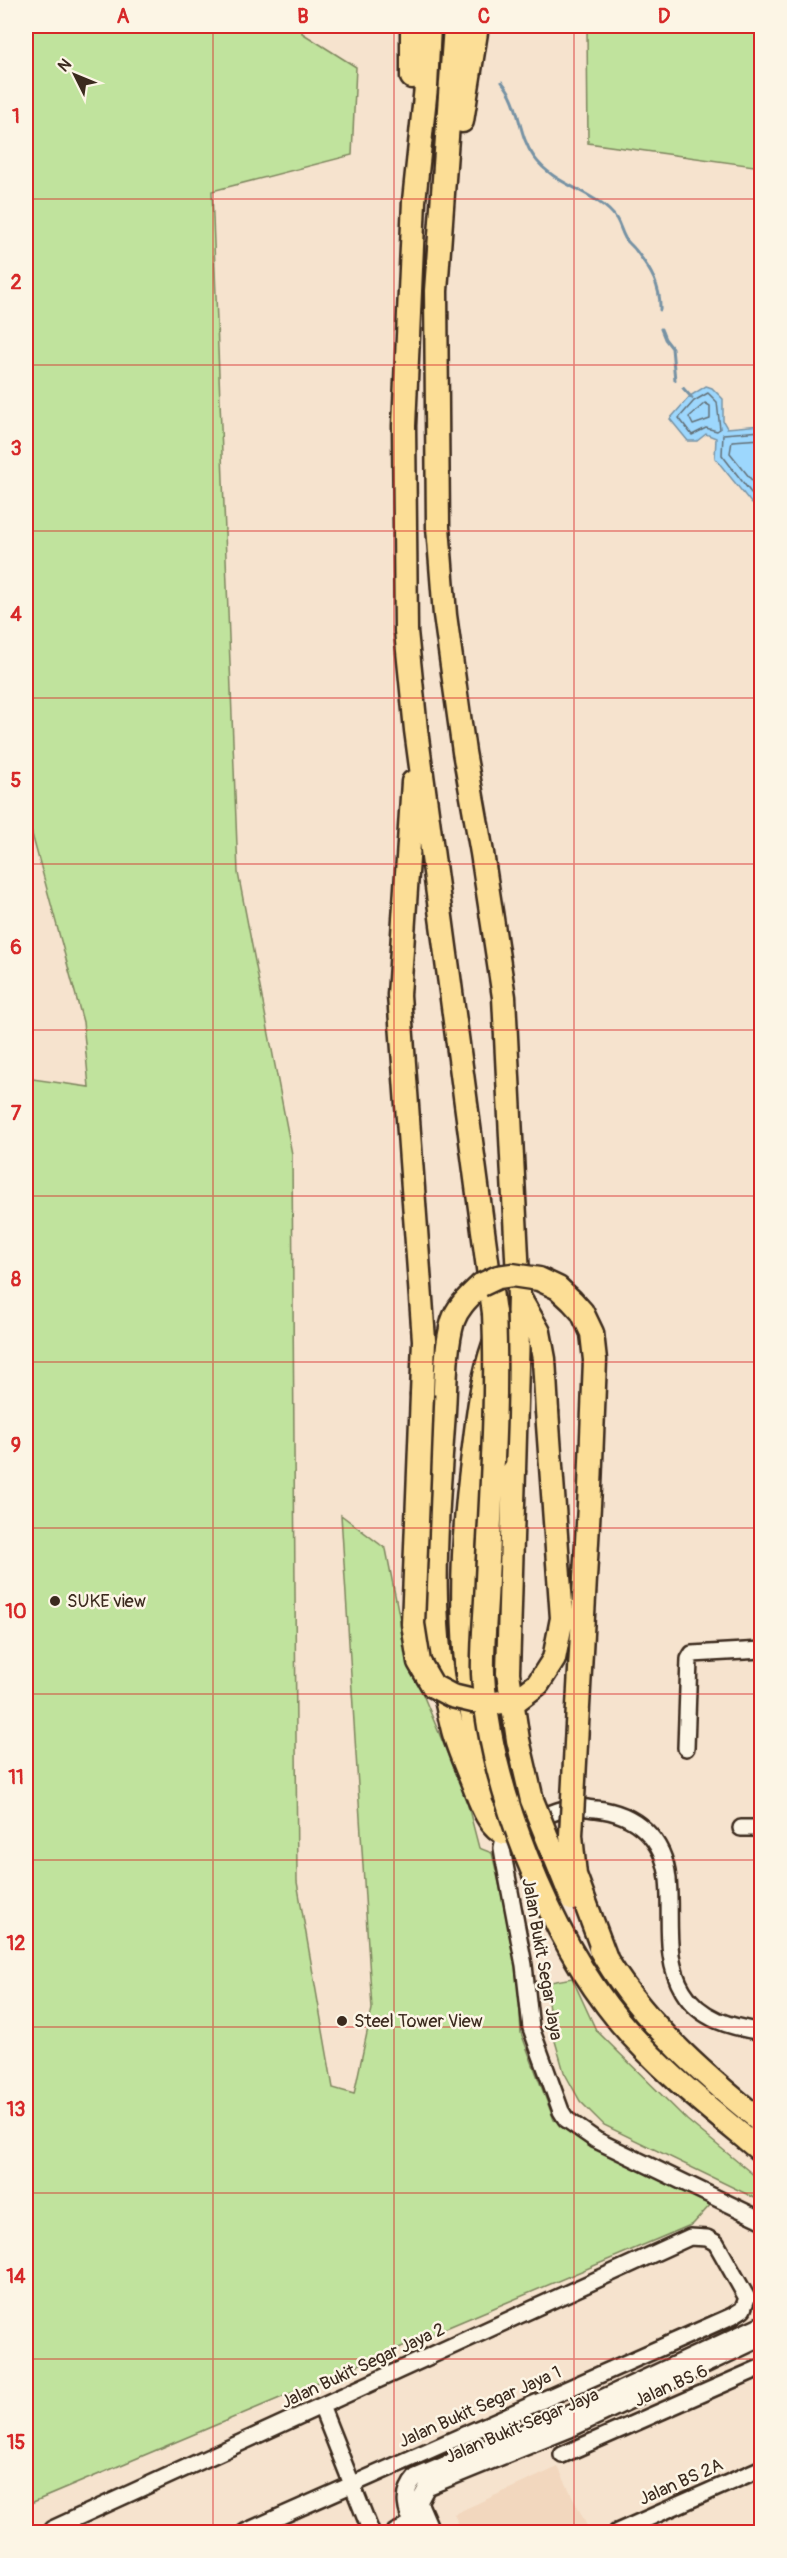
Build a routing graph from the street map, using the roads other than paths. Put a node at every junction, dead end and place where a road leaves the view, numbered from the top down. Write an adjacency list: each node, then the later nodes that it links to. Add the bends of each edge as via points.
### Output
1 (412, 26): 5 (highway, via 410,146)
2 (429, 26): 5 (highway)
3 (455, 26): 6 (highway)
4 (477, 26): 6 (highway)
5 (414, 201): 7 (highway, via 404,426 406,631)
6 (436, 291): 8 (highway, via 438,527 445,615 504,997)
7 (416, 730): 8 (highway, bridge, via 399,995 424,1340 412,1624 419,1662 433,1686 452,1696 495,1703 517,1700 538,1684 554,1659 562,1618 544,1359 539,1332); 9 (highway, bridge)
8 (519, 1298): 15 (highway, bridge, via 508,1673 532,1800 565,1888)
9 (495, 1340): 12 (highway, bridge, via 483,1376 465,1514 462,1570 466,1678); 18 (highway, bridge, via 483,1673 502,1782 523,1847 582,1971 621,2023 662,2067)
10 (762, 1650): 11 (street, via 692,1654)
11 (686, 1748)
12 (493, 1819): 15 (highway, bridge, via 453,1732 441,1668 435,1600 438,1506 453,1320 465,1300 481,1285 512,1275 539,1279 558,1288 582,1312 592,1333 595,1360 590,1487 571,1835 576,1875); 16 (street, via 574,1807 609,1810 635,1821 658,1846 668,1877 671,1964 684,1993 708,2017); 19 (street, Jalan Bukit Segar Jaya, via 510,1846 539,2024 568,2106 599,2132); 20 (street, Jalan Bukit Segar Jaya, via 524,1965 531,2028 566,2119 596,2140)
13 (741, 1828): 14 (street)
14 (762, 1828)
15 (607, 1961): 17 (highway, bridge, via 678,2050)
16 (762, 2032)
17 (762, 2122)
18 (762, 2152)
19 (762, 2208)
20 (762, 2220)
21 (690, 2237): 25 (street, Jalan Bukit Segar Jaya 2); 29 (street, Jalan Bukit Segar Jaya 1, via 716,2243 747,2298 742,2309)
22 (762, 2324): 28 (street, Jalan Bukit Segar Jaya)
23 (762, 2338): 28 (street, Jalan Bukit Segar Jaya, via 570,2429)
24 (762, 2367): 26 (street, Jalan BS 6)
25 (321, 2406): 29 (street); 31 (street, Jalan Bukit Segar Jaya 2)
26 (562, 2455)
27 (762, 2468): 35 (street, Jalan BS 2A)
28 (421, 2482): 30 (street, via 407,2486 404,2501)
29 (352, 2485): 32 (street, Jalan Bukit Segar Jaya 1); 33 (street)
30 (421, 2527): 34 (street)
31 (51, 2531)
32 (245, 2532)
33 (371, 2532)
34 (395, 2532)
35 (617, 2532)

